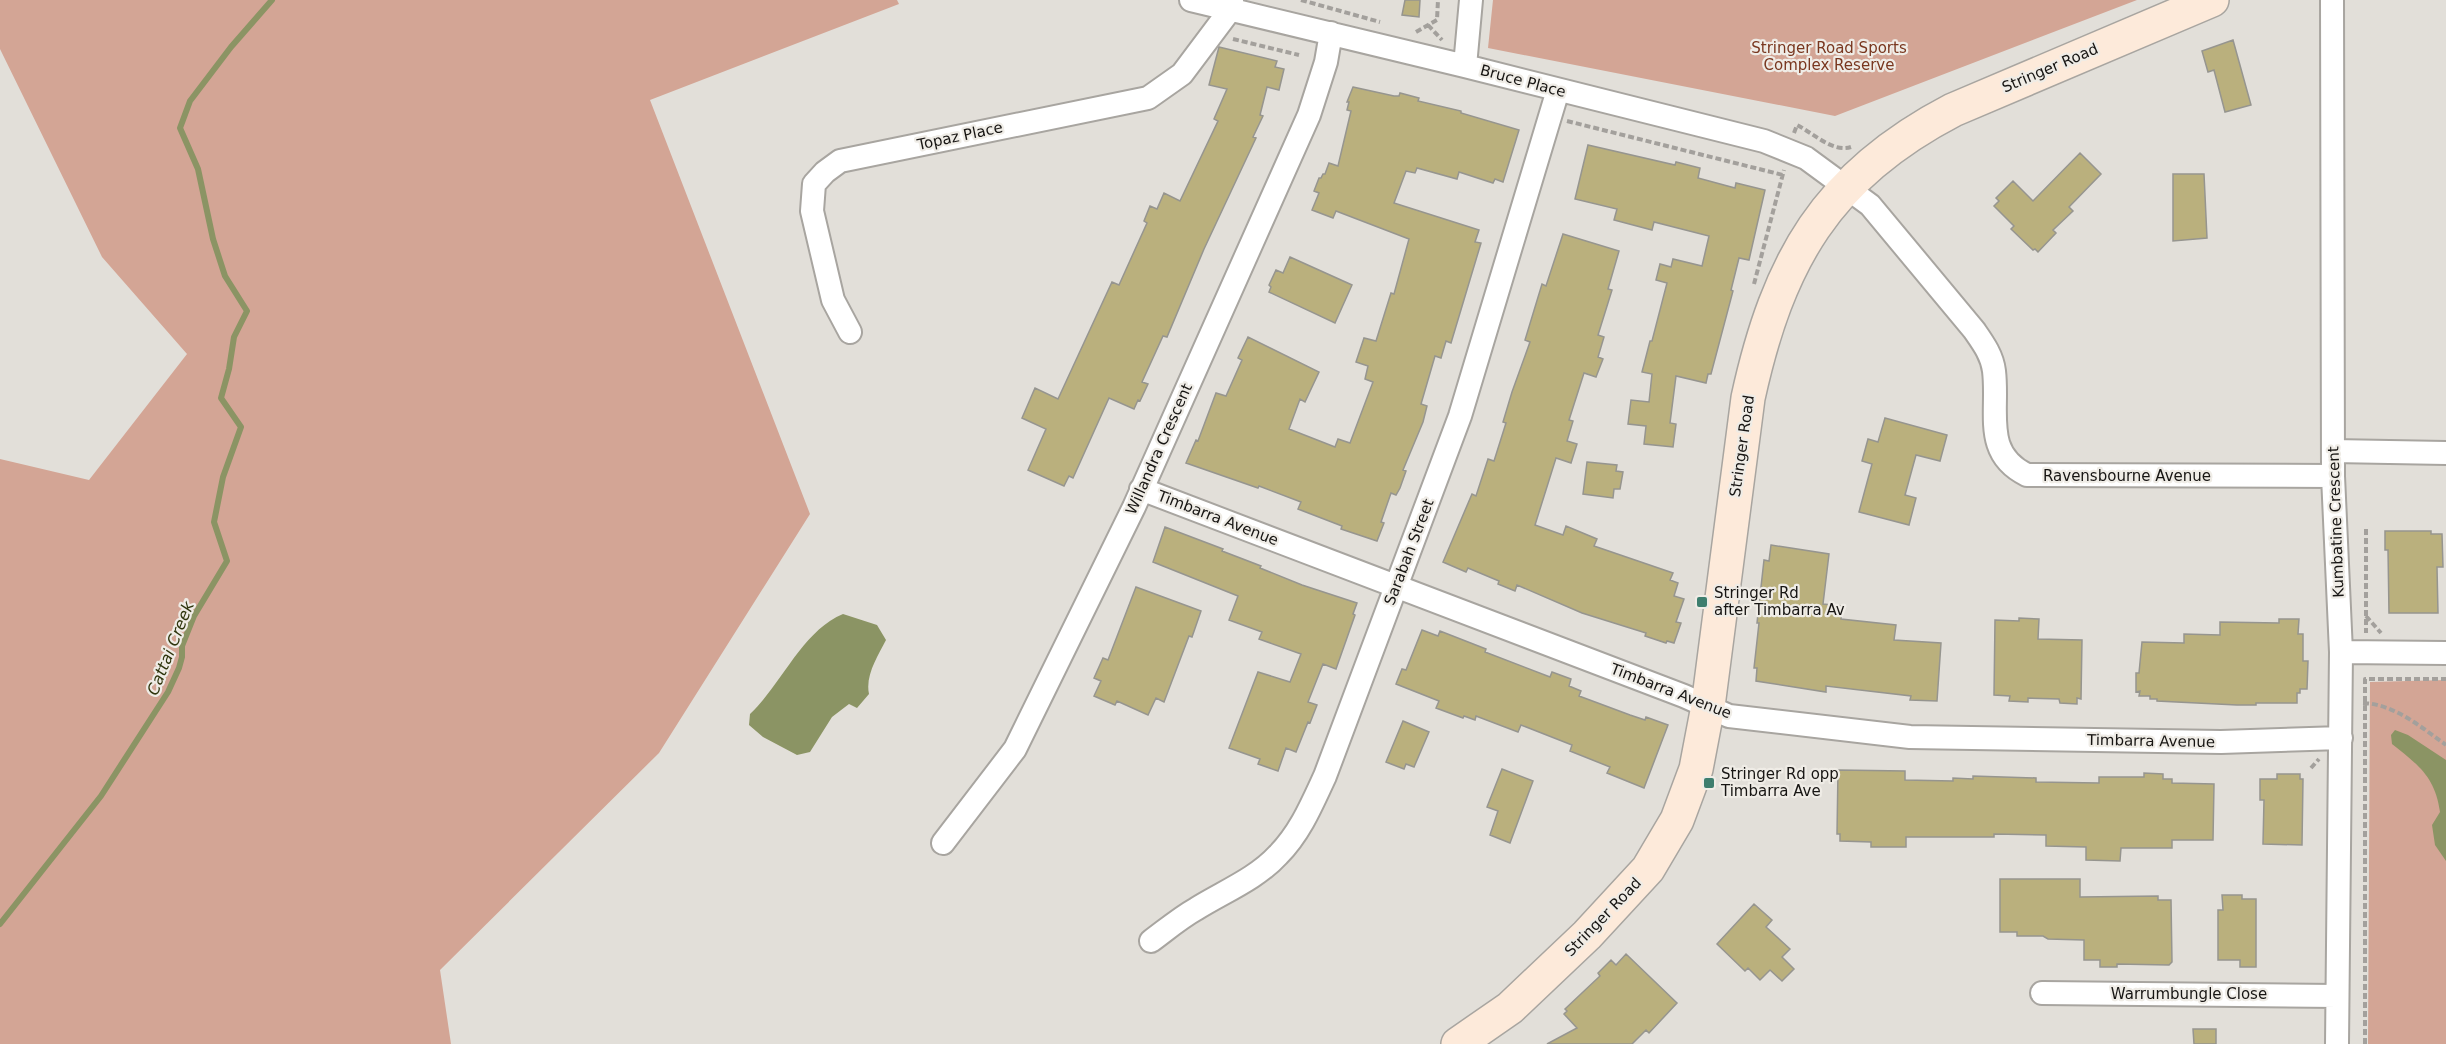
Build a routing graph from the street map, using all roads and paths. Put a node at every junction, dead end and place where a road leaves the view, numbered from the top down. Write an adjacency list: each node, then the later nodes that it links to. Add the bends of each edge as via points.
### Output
1 (1191, 0): 7 (street, Bruce Place)
2 (1301, 0): 8 (path)
3 (1438, 0): 9 (path, via 1437,20 1416,32)
4 (1471, 0): 13 (street)
5 (2212, 0): 19 (street, Stringer Road, via 1953,110 1896,143)
6 (2332, 0): 22 (street, Kumbatine Crescent)
7 (1231, 5): 10 (street, Bruce Place); 21 (street, Topaz Place, via 1182,74 1148,98 840,161 825,172 814,184 812,211 833,300)
8 (1381, 22)
9 (1404, 29)
10 (1330, 33): 13 (street, Bruce Place); 25 (street, Willandra Crescent, via 1326,62 1309,115)
11 (1229, 38): 12 (path)
12 (1299, 55)
13 (1465, 66): 14 (street, Bruce Place)
14 (1558, 90): 17 (street, Bruce Place); 27 (street, Sarabah Street, via 1460,416)
15 (1567, 121): 18 (path)
16 (1859, 141): 17 (path, via 1844,150 1832,147 1797,125)
17 (1790, 150): 18 (path); 19 (street, Bruce Place)
18 (1783, 175): 20 (path)
19 (1846, 186): 24 (street, Ravensbourne Avenue, via 1870,205 1989,351 1994,370 1997,443 2015,469 2041,476); 35 (street, Stringer Road, via 1820,218 1787,273 1756,361)
20 (1752, 290)
21 (850, 333)
22 (2333, 451): 23 (street); 24 (street, Kumbatine Crescent)
23 (2446, 453)
24 (2333, 476): 28 (street, Kumbatine Crescent)
25 (1141, 489): 27 (street, Timbarra Avenue); 38 (street, Willandra Crescent, via 1015,749)
26 (2366, 529): 29 (path)
27 (1396, 585): 35 (street, Timbarra Avenue); 39 (street, Sarabah Street, via 1325,776 1296,834 1277,857 1256,873)
28 (2341, 652): 29 (street); 33 (street, Kumbatine Crescent)
29 (2366, 653): 30 (street); 31 (path)
30 (2446, 653)
31 (2365, 679): 32 (path); 34 (path)
32 (2446, 679)
33 (2341, 702): 34 (path); 36 (street, Kumbatine Crescent)
34 (2365, 703): 37 (path, via 2392,709); 44 (path)
35 (1707, 706): 36 (street, Timbarra Avenue, via 1729,716 1910,736 2221,742); 42 (street, Stringer Road, via 1691,783 1677,820 1648,868 1534,987)
36 (2341, 738): 41 (street, Kumbatine Crescent)
37 (2446, 745)
38 (943, 843)
39 (1151, 941)
40 (2042, 993): 41 (street, Warrumbungle Close)
41 (2337, 996): 43 (street, Kumbatine Crescent)
42 (1458, 1044)
43 (2337, 1044)
44 (2365, 1044)

